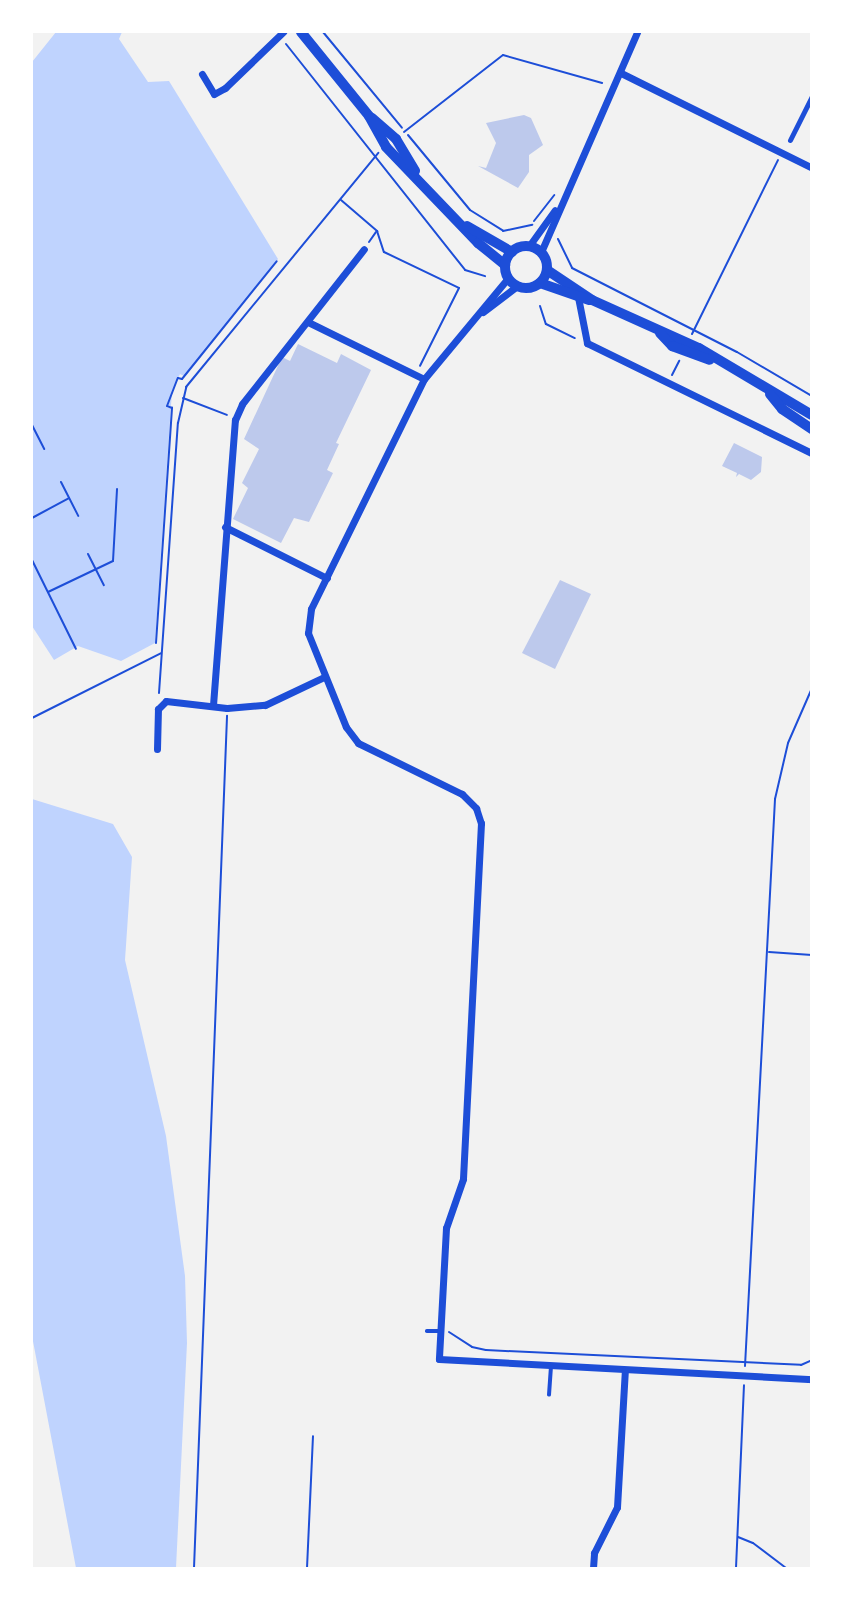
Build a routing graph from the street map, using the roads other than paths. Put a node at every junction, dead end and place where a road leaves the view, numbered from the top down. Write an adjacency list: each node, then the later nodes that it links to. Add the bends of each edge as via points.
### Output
1 (300, 32): 7 (main road)
2 (637, 32): 4 (street)
3 (281, 35): 5 (street, via 214,94)
4 (621, 73): 9 (street); 11 (street)
5 (202, 74)
6 (811, 96): 8 (street)
7 (369, 116): 10 (main road, via 386,147); 10 (main road, via 396,139)
8 (790, 140)
9 (811, 168)
10 (418, 178): 12 (main road)
11 (556, 209): 13 (street); 16 (street)
12 (464, 225): 15 (main road); 17 (main road)
13 (529, 246): 15 (main road); 16 (main road)
14 (364, 249): 25 (street)
15 (512, 252): 17 (main road)
16 (541, 252): 18 (main road)
17 (505, 265): 19 (main road)
18 (547, 270): 20 (main road); 23 (main road)
19 (508, 278): 21 (main road); 24 (street)
20 (540, 283): 21 (main road, via 529,288); 22 (main road)
21 (517, 286): 24 (street)
22 (578, 298): 23 (main road); 30 (street, via 587,344)
23 (592, 300): 27 (main road, via 714,360)
24 (483, 313): 26 (street)
25 (308, 322): 26 (street); 31 (street, via 242,404 236,418)
26 (424, 379): 32 (street)
27 (770, 394): 28 (main road); 29 (main road, via 782,409)
28 (811, 415)
29 (811, 427)
30 (811, 453)
31 (225, 527): 32 (street); 34 (street)
32 (327, 578): 33 (street, via 311,610 308,633)
33 (324, 677): 34 (street, via 265,705); 37 (street, via 358,743 462,794 476,807 481,823 463,1179 446,1228)
34 (213, 705): 35 (street, via 161,704)
35 (157, 749)
36 (427, 1331): 37 (lane)
37 (440, 1331): 38 (street, via 439,1359)
38 (551, 1366): 39 (street); 41 (lane)
39 (625, 1370): 40 (street); 42 (street, via 617,1507 594,1553)
40 (811, 1379)
41 (549, 1395)
42 (593, 1569)

